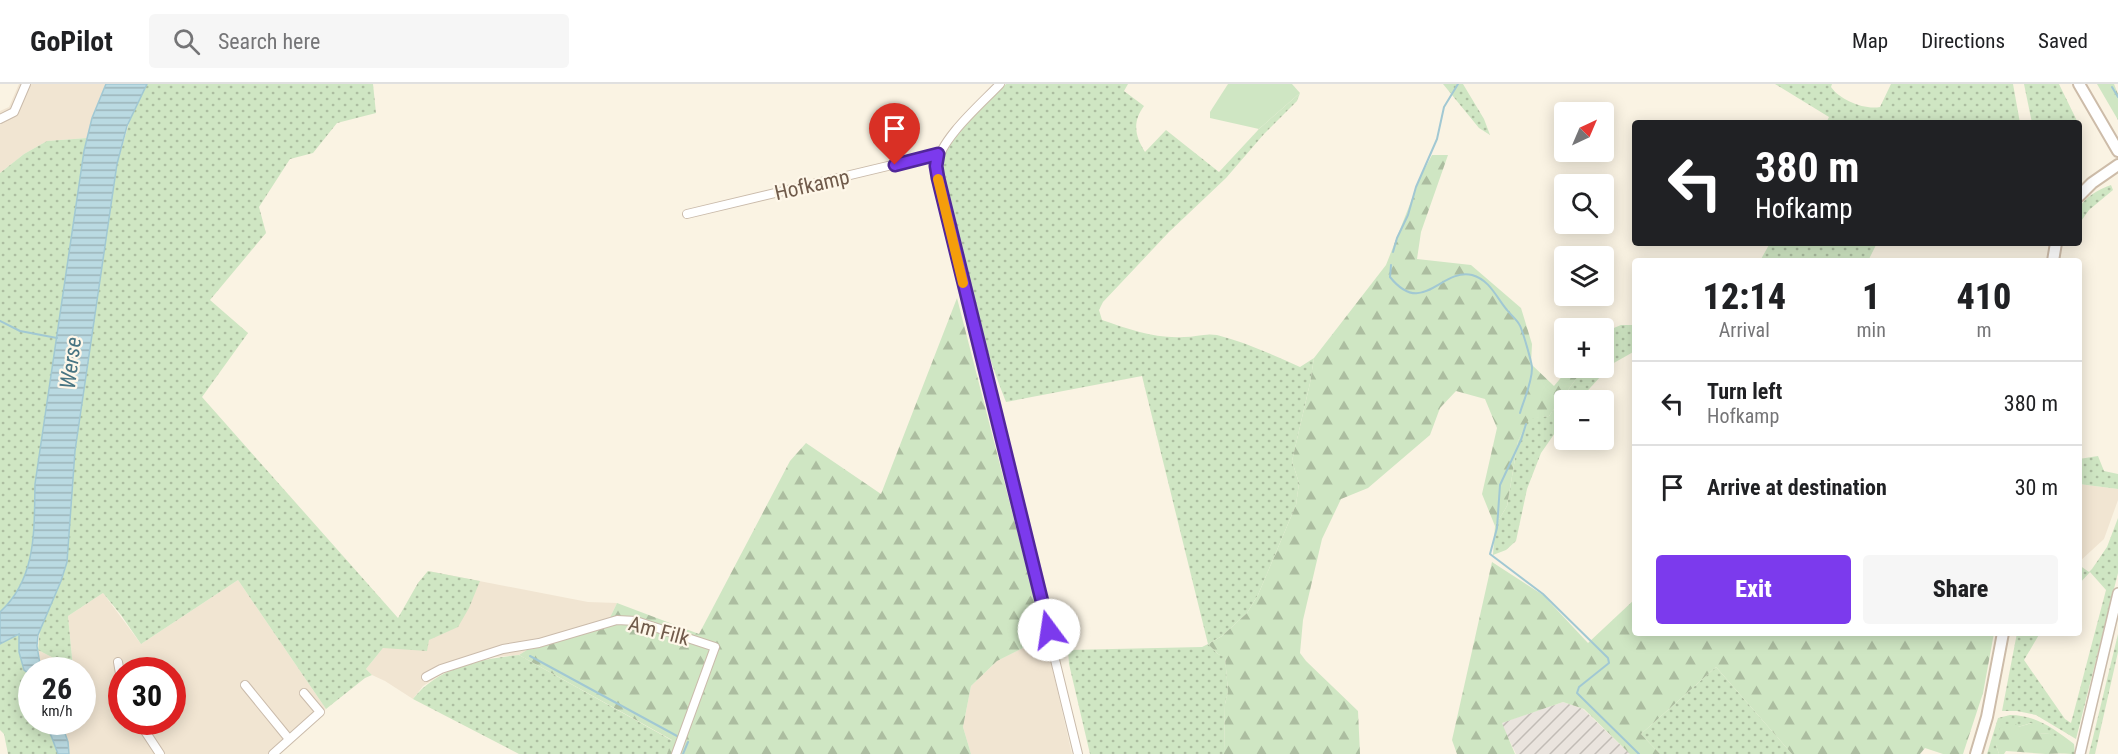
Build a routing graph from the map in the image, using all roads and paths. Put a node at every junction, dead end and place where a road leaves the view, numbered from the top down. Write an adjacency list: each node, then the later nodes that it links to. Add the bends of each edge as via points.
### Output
1 (26, 84): 4 (street, via 14,112)
2 (1000, 84): 6 (street)
3 (2079, 84): 5 (main road)
4 (0, 119)
5 (2118, 151)
6 (938, 154): 9 (street, Hofkamp); 20 (street, via 938,178)
7 (2118, 165): 8 (main road)
8 (2082, 193)
9 (687, 214)
10 (2118, 593): 22 (street)
11 (2002, 636): 21 (main road)
12 (426, 676): 19 (street, Am Filk, via 503,649 540,643 617,620 636,621 715,647)
13 (245, 685): 16 (street)
14 (304, 693): 16 (street, via 320,712)
15 (148, 735): 17 (street)
16 (289, 739): 18 (street)
17 (160, 754)
18 (273, 754)
19 (676, 754)
20 (1078, 754)
21 (1976, 754)
22 (2080, 754)

